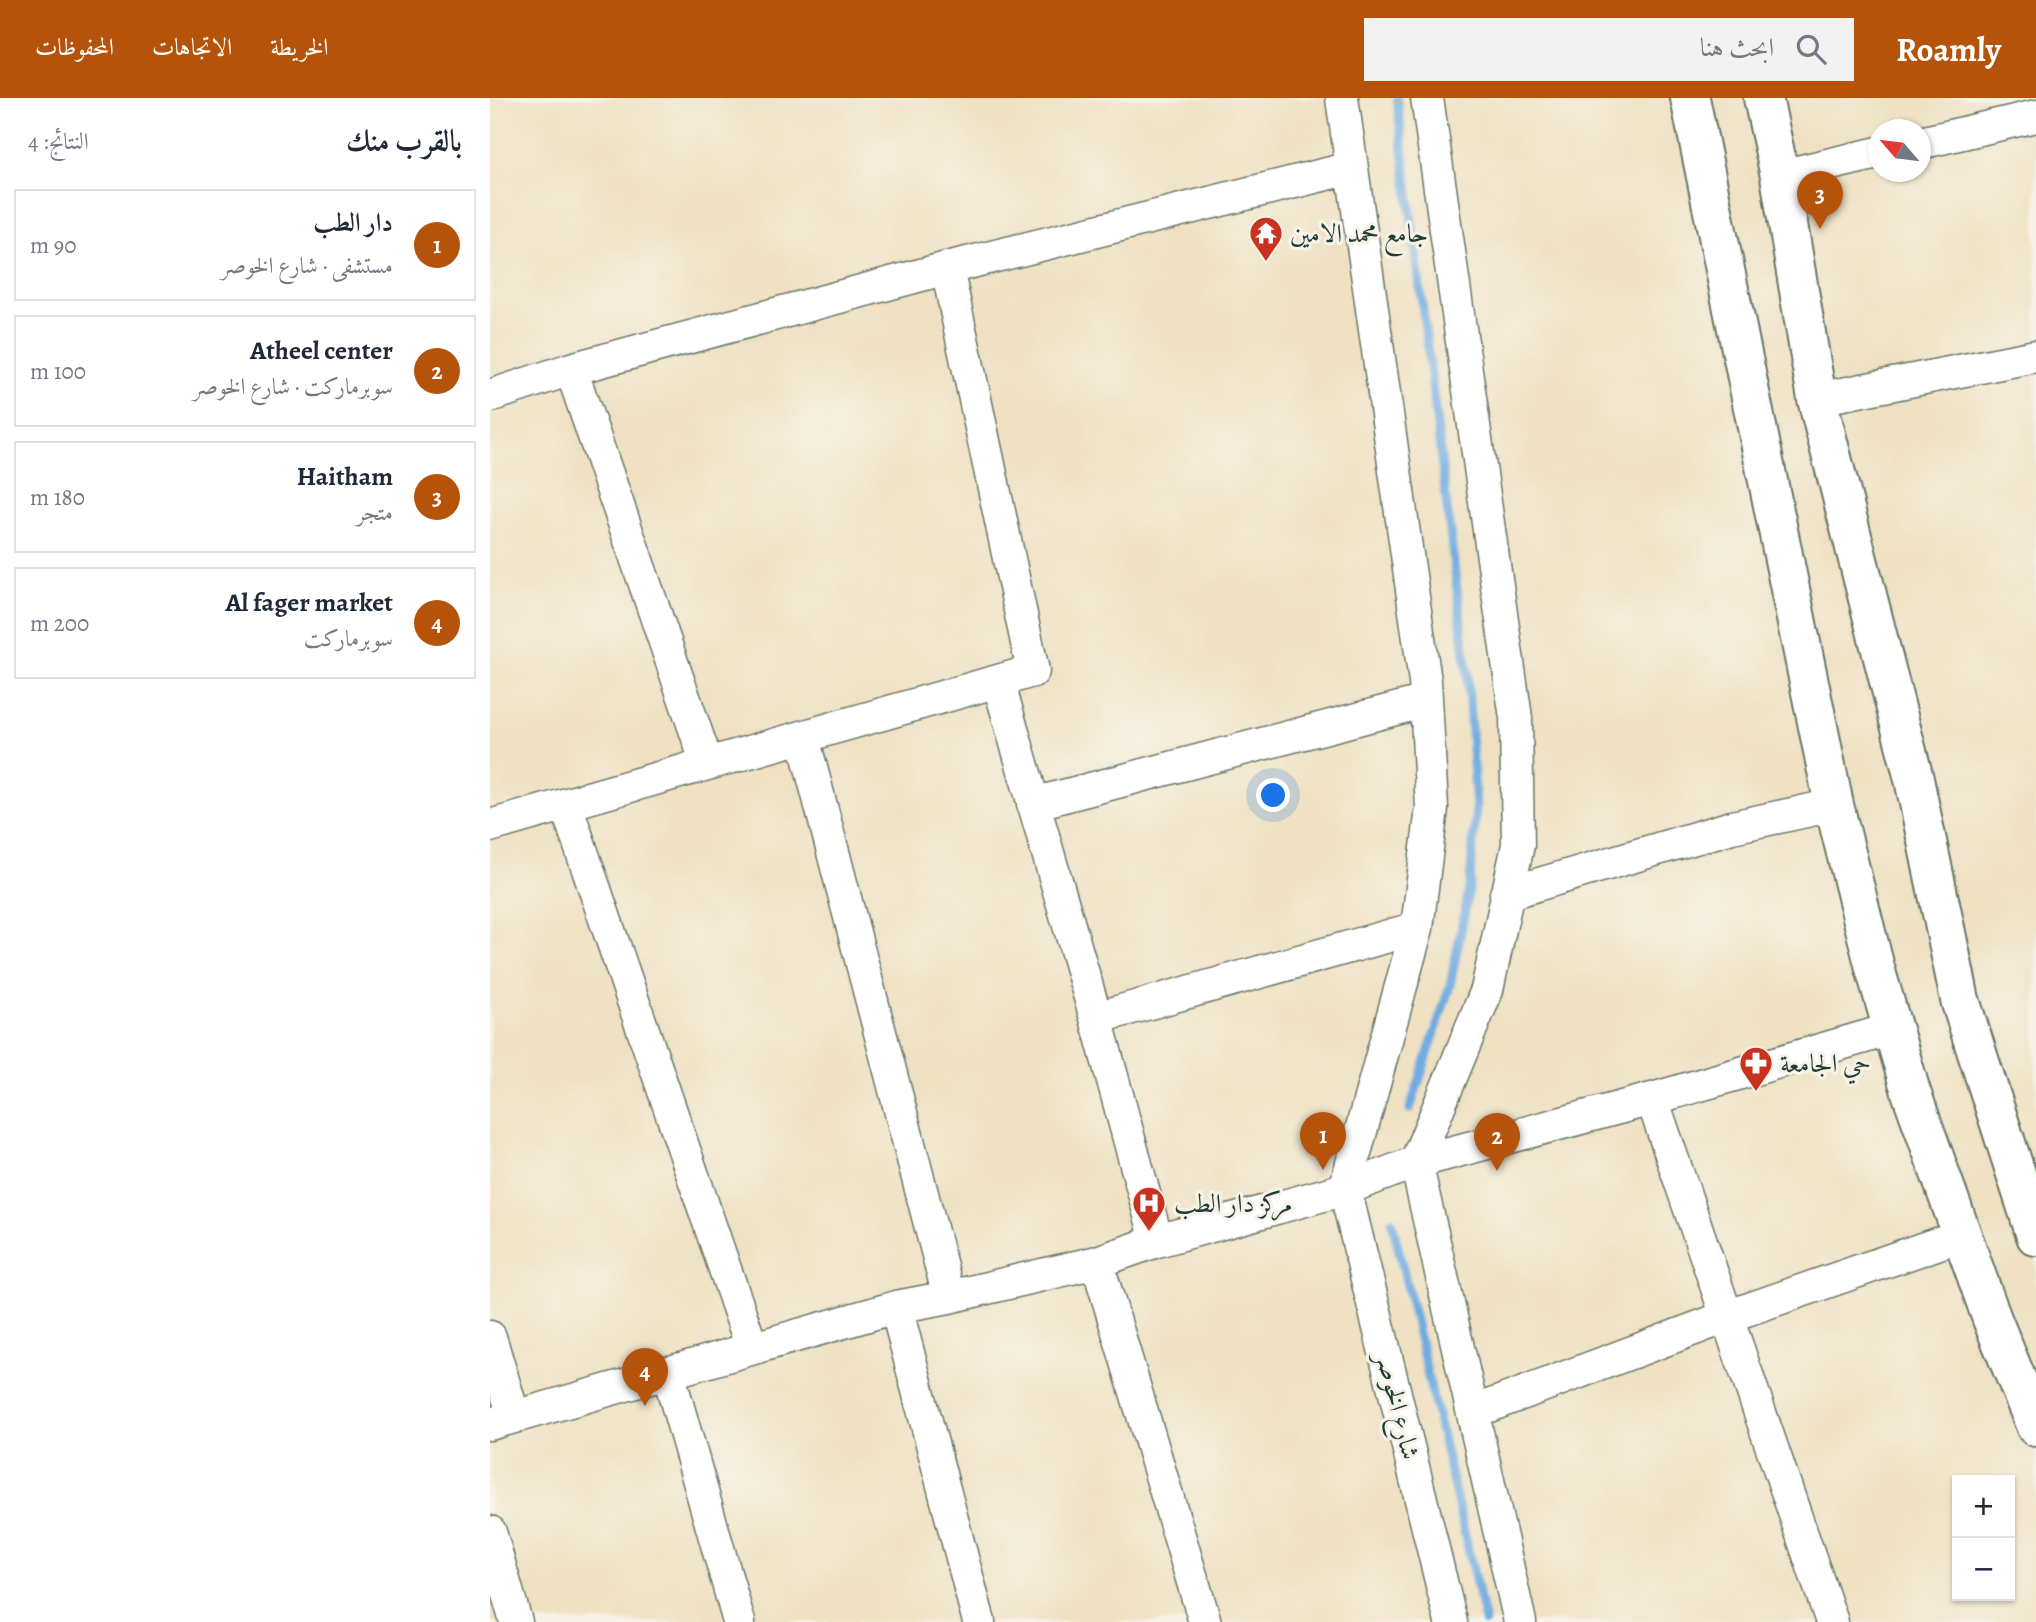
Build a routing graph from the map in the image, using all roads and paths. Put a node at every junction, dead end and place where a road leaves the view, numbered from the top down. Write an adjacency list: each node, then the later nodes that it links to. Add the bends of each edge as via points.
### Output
1 (1342, 98): 8 (street)
2 (1427, 98): 23 (street, via 1516,718 1518,845)
3 (1690, 98): 21 (street)
4 (1763, 98): 9 (street)
5 (2036, 116): 6 (street)
6 (1931, 140)
7 (1868, 155): 9 (street)
8 (1351, 167): 10 (street); 16 (street)
9 (1780, 176): 14 (street)
10 (947, 268): 12 (street); 15 (street, via 1033,671)
11 (2036, 356): 14 (street)
12 (571, 369): 13 (street); 18 (street)
13 (490, 396)
14 (1817, 399): 30 (street, via 1914,779 1960,1000)
15 (998, 681): 17 (street); 19 (street)
16 (1426, 701): 19 (street); 24 (street, via 1432,808)
17 (803, 737): 18 (street); 34 (street)
18 (708, 764): 20 (street)
19 (1034, 804): 25 (street)
20 (566, 805): 22 (street); 38 (street)
21 (1834, 805): 23 (street, via 1732,827); 26 (street)
22 (490, 826)
23 (1506, 894): 28 (street, via 1487,990)
24 (1417, 928): 25 (street); 29 (street)
25 (1096, 1018): 32 (street)
26 (1892, 1029): 27 (street); 31 (street)
27 (1652, 1099): 28 (street); 36 (street)
28 (1416, 1162): 29 (street); 40 (street)
29 (1345, 1189): 32 (street); 48 (street, شارع الخوصر)
30 (2035, 1230)
31 (1962, 1235): 36 (street); 42 (street)
32 (1157, 1241): 33 (street)
33 (1097, 1262): 34 (street); 47 (street)
34 (949, 1297): 35 (street)
35 (896, 1307): 38 (street); 46 (street)
36 (1726, 1317): 40 (street); 50 (street)
37 (490, 1337): 41 (street)
38 (752, 1348): 39 (street)
39 (668, 1372): 41 (street); 45 (street)
40 (1473, 1412): 49 (street)
41 (502, 1420)
42 (2036, 1427)
43 (490, 1532): 44 (street)
44 (516, 1622)
45 (739, 1622)
46 (979, 1622)
47 (1205, 1622)
48 (1451, 1622)
49 (1520, 1622)
50 (1832, 1622)

